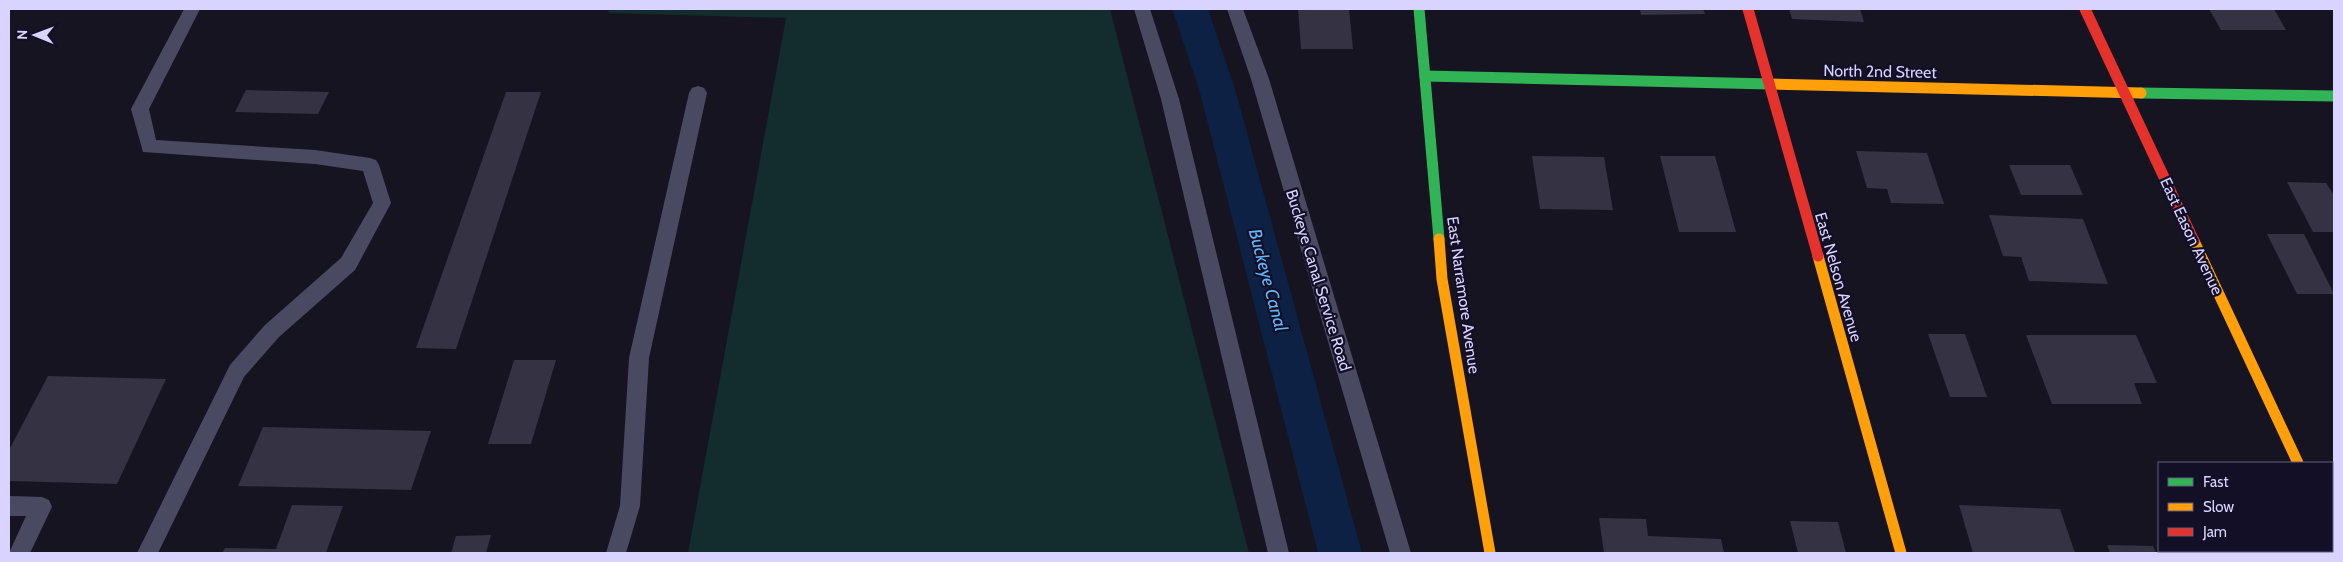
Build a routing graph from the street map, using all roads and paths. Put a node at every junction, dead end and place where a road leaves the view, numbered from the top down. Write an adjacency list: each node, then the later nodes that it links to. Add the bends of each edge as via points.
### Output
1 (192, 9): 15 (lane, via 140,110 149,147 315,157 370,165 382,203 348,264 272,331 237,371)
2 (1142, 9): 17 (lane, via 1170,99)
3 (1234, 9): 18 (lane, Buckeye Canal Service Road, via 1260,79)
4 (1419, 9): 7 (street, East Narramore Avenue)
5 (1748, 9): 8 (street, East Nelson Avenue)
6 (2086, 9): 10 (street, East Eason Avenue)
7 (1425, 76): 8 (street, North 2nd Street); 19 (street, East Narramore Avenue, via 1442,278)
8 (1768, 85): 10 (street, North 2nd Street); 20 (street, East Nelson Avenue)
9 (698, 93): 16 (lane, via 639,358 630,506)
10 (2125, 93): 11 (street, North 2nd Street); 12 (street, East Eason Avenue)
11 (2334, 96)
12 (2298, 462)
13 (9, 506): 14 (lane, via 42,507)
14 (19, 553)
15 (147, 553)
16 (616, 553)
17 (1279, 553)
18 (1401, 553)
19 (1490, 553)
20 (1901, 553)

